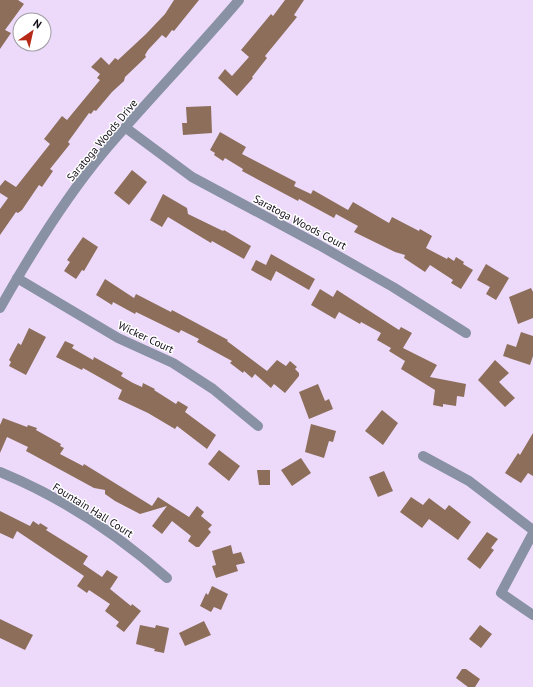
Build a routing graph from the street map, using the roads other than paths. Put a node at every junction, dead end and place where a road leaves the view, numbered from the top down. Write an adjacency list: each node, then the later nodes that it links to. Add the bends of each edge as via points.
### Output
1 (239, 0): 2 (street, Saratoga Woods Drive)
2 (126, 128): 3 (street, Saratoga Woods Drive, via 64,205); 5 (street, Saratoga Woods Court, via 192,177 393,287)
3 (16, 278): 4 (street, Saratoga Woods Drive); 6 (street, Wicker Court, via 118,338 173,363 213,389)
4 (0, 308)
5 (466, 333)
6 (258, 426)
7 (423, 456): 9 (street, via 469,481)
8 (0, 472): 11 (street, Fountain Hall Court, via 76,511)
9 (533, 530)
10 (533, 533): 12 (street, via 501,593)
11 (167, 578)
12 (533, 615)

